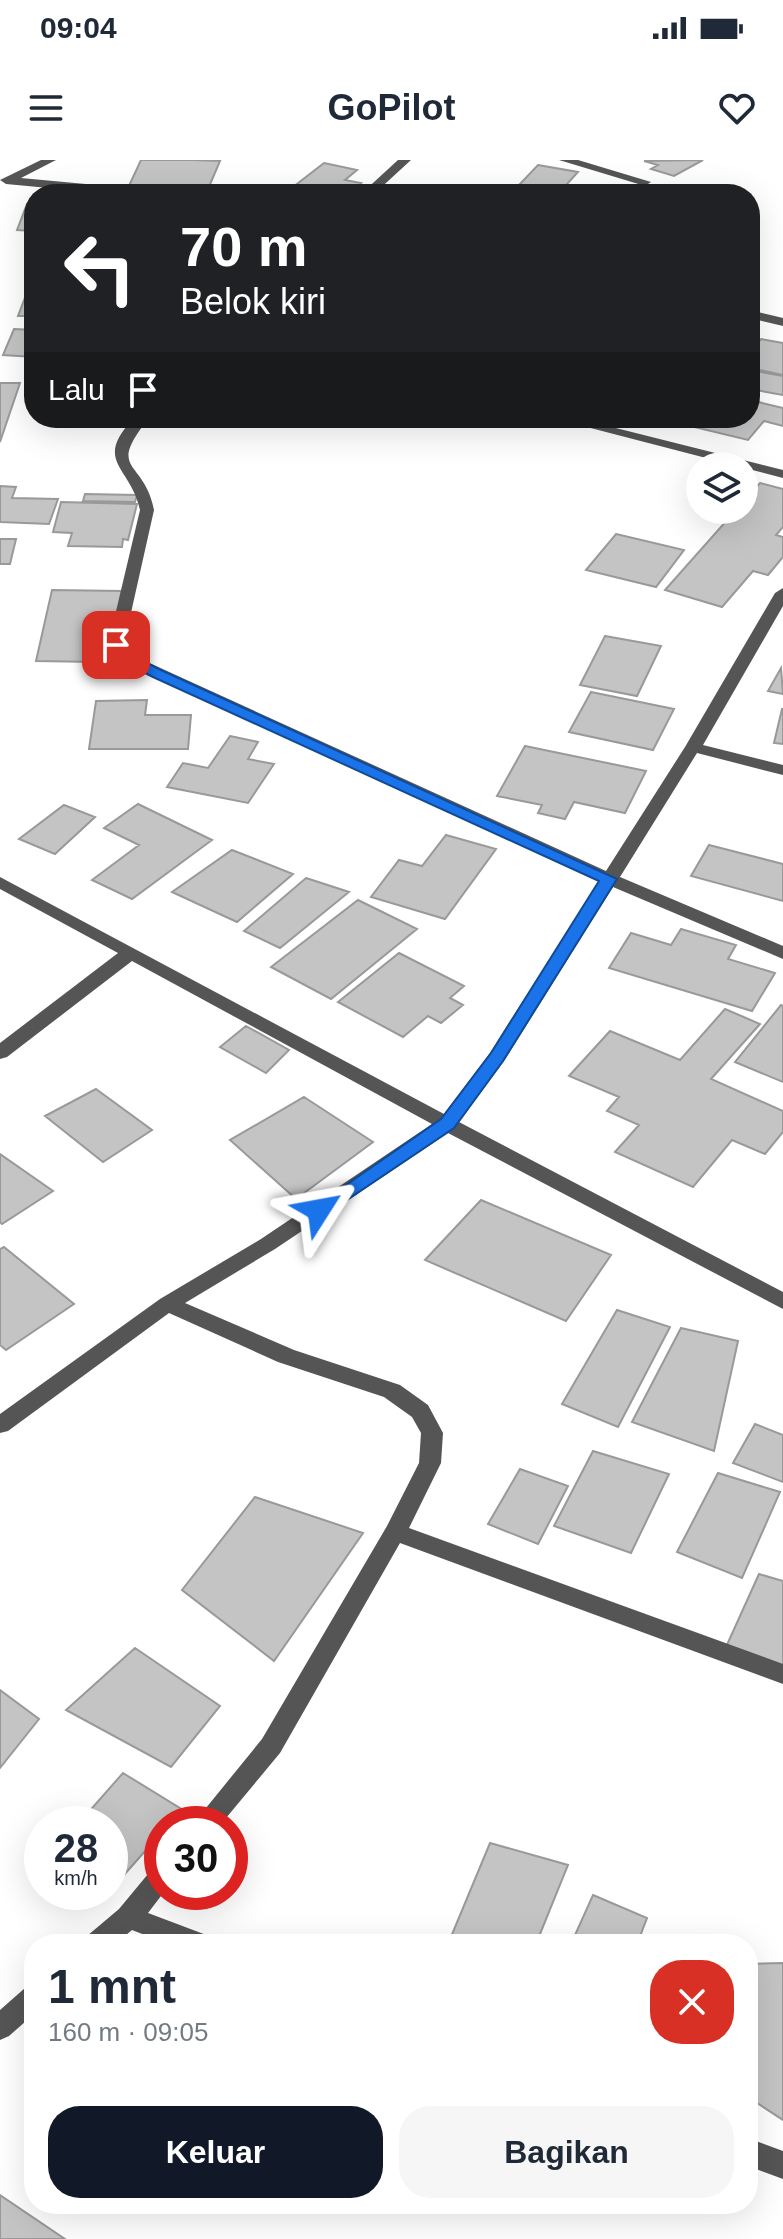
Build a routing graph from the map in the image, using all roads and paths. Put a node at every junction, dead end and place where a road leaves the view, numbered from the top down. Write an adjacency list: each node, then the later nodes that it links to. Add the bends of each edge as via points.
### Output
1 (50, 160): 4 (street)
2 (405, 160): 7 (street)
3 (565, 160): 5 (street)
4 (3, 181): 6 (street)
5 (645, 182)
6 (37, 184)
7 (378, 184)
8 (760, 316): 9 (street)
9 (783, 322)
10 (131, 428): 16 (street, via 120,448 121,464 147,508 116,645 128,659)
11 (599, 428): 12 (street)
12 (783, 474)
13 (783, 593): 14 (street)
14 (693, 747): 15 (street); 16 (street)
15 (783, 770)
16 (609, 879): 18 (street); 21 (street, via 497,1057)
17 (0, 882): 19 (street)
18 (783, 953)
19 (129, 954): 20 (street); 21 (street)
20 (0, 1053)
21 (447, 1124): 22 (street); 23 (street, via 268,1244)
22 (783, 1301)
23 (167, 1304): 24 (street); 25 (street, via 286,1356 392,1391 420,1411 432,1433 430,1463)
24 (0, 1425)
25 (395, 1532): 26 (street); 27 (street, via 271,1746)
26 (783, 1674)
27 (221, 1806)
28 (144, 1898): 29 (street)
29 (128, 1917): 30 (street); 31 (street)
30 (108, 1934)
31 (173, 1934)
32 (24, 2006): 33 (street)
33 (0, 2027)
34 (758, 2156): 35 (street)
35 (783, 2165)

